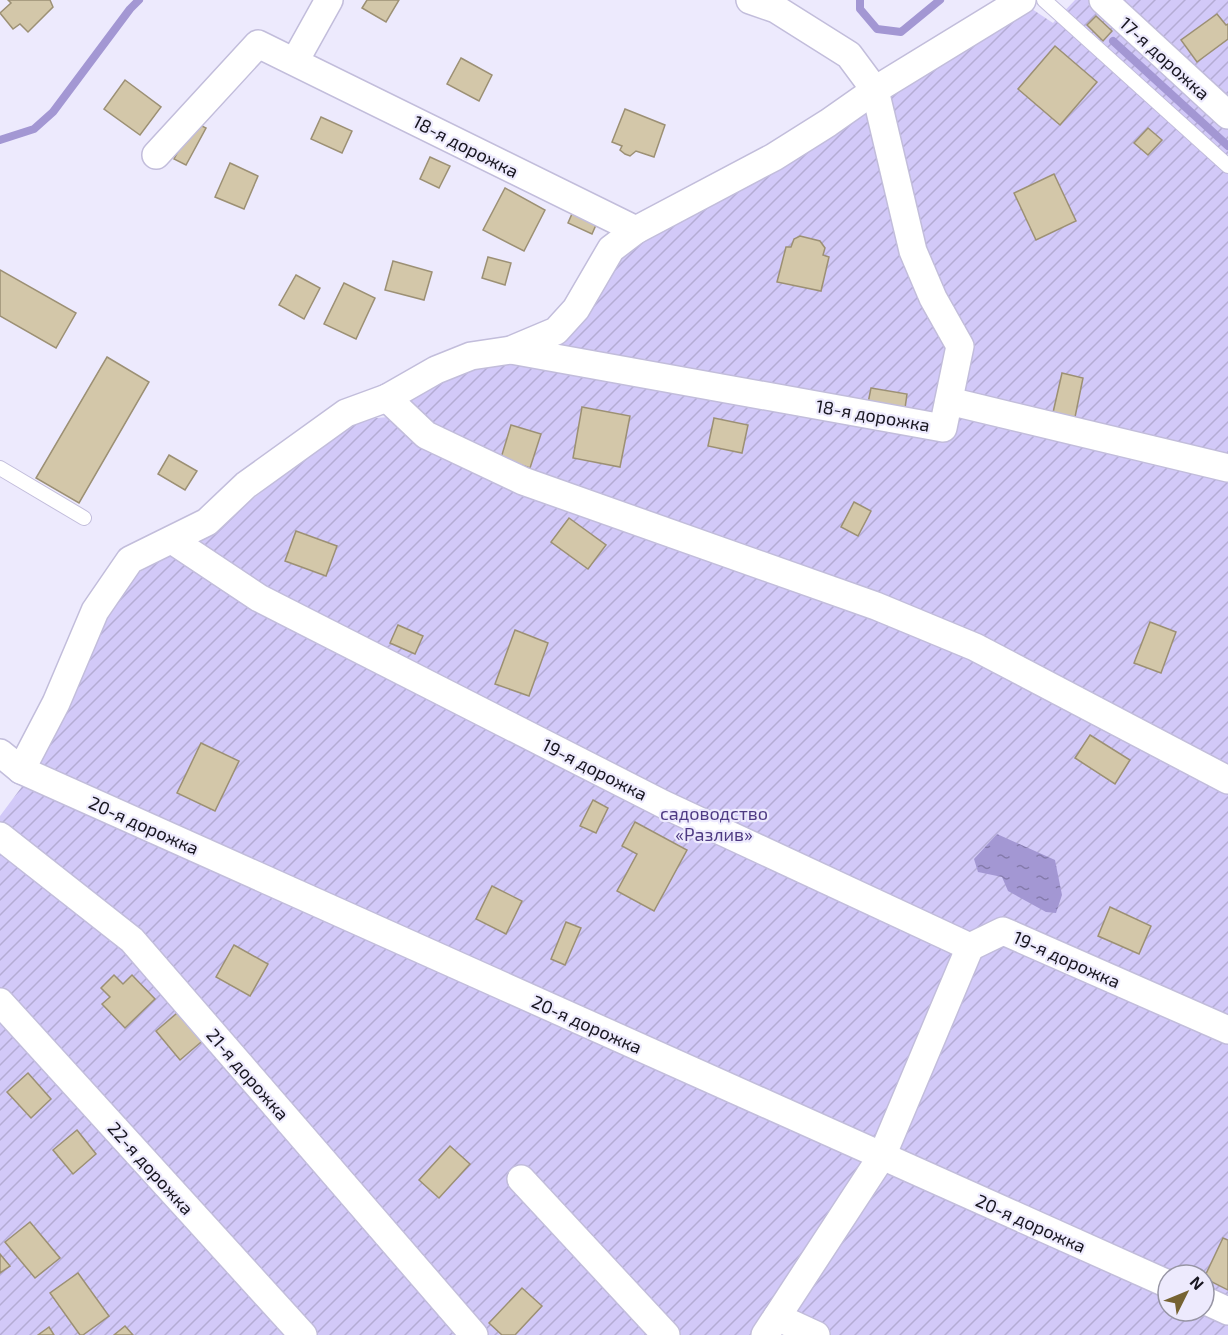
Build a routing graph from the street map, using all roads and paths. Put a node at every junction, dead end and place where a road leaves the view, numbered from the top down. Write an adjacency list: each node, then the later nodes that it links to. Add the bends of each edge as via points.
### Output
1 (329, 0): 6 (street)
2 (750, 0): 7 (street, 18-я дорожка, via 776,9 849,55)
3 (1022, 0): 7 (street)
4 (1044, 0): 10 (lane)
5 (1103, 0): 8 (street, 17-я дорожка)
6 (295, 61): 9 (street, 18-я дорожка, via 258,44); 11 (street, 18-я дорожка)
7 (874, 90): 11 (street, via 774,157); 14 (street, 18-я дорожка, via 913,251 960,346)
8 (1228, 115)
9 (156, 155)
10 (1228, 166)
11 (636, 230): 12 (street, via 611,249 576,309 556,331)
12 (511, 350): 13 (street, via 471,356 436,370); 14 (street, 18-я дорожка, via 943,428)
13 (387, 398): 18 (street, via 346,413 246,484 207,522); 20 (street, via 426,435 523,481 876,606 975,647)
14 (949, 401): 16 (street)
15 (0, 468): 17 (lane)
16 (1228, 468)
17 (84, 518)
18 (172, 540): 19 (street, via 130,560 95,612 56,704); 22 (street, 19-я дорожка, via 259,598 663,804)
19 (10, 761): 25 (street, 20-я дорожка)
20 (1228, 780)
21 (0, 836): 30 (street, 21-я дорожка, via 132,940)
22 (970, 947): 24 (street, 19-я дорожка, via 1003,931); 25 (street)
23 (0, 1002): 29 (street, 22-я дорожка)
24 (1228, 1030)
25 (882, 1156): 27 (street, 20-я дорожка); 28 (street)
26 (521, 1179): 31 (street)
27 (1156, 1279)
28 (771, 1326): 32 (street)
29 (303, 1335)
30 (474, 1335)
31 (666, 1335)
32 (816, 1335)

